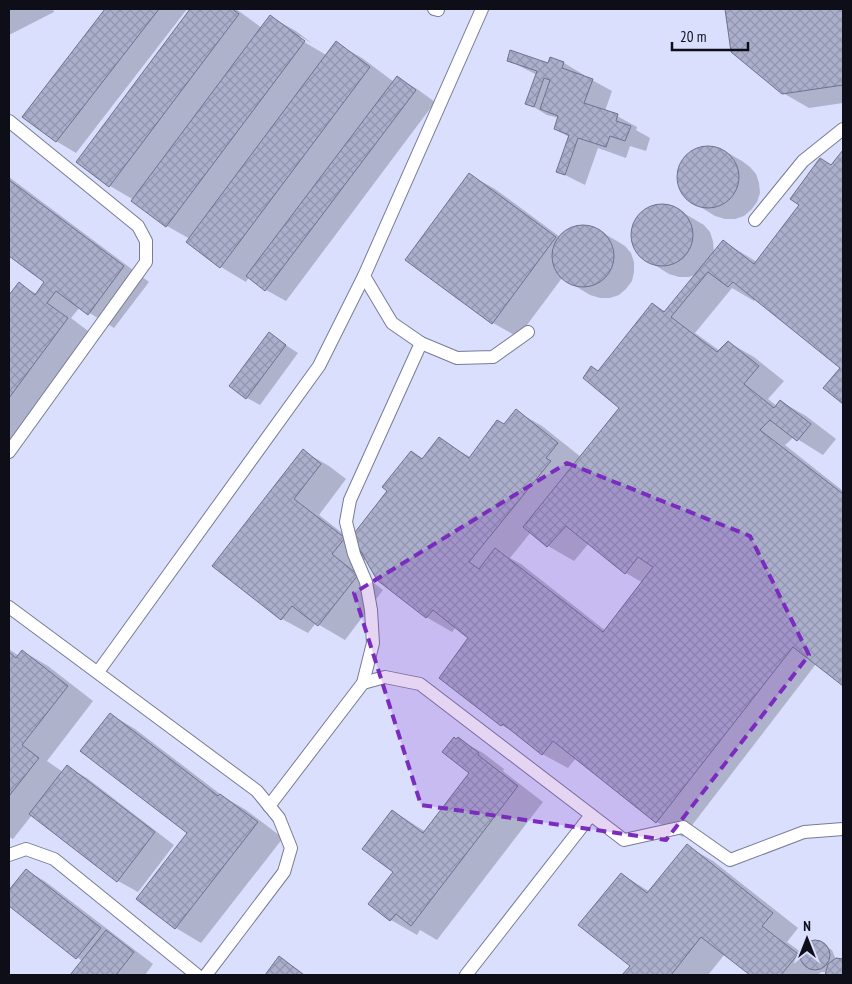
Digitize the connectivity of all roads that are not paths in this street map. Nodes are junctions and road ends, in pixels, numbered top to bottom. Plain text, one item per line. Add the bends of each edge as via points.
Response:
1 (482, 9) edge
2 (9, 121) edge
3 (843, 129) edge
4 (755, 220) dead end
5 (364, 276) junction
6 (528, 332) dead end
7 (421, 343) junction
8 (9, 452) edge
9 (9, 606) edge
10 (98, 672) junction
11 (363, 683) junction
12 (269, 806) junction
13 (592, 816) junction
14 (843, 829) edge
15 (9, 855) edge
16 (197, 975) edge
17 (206, 975) edge
18 (466, 975) edge

1 - 5 lane
2 - 8 lane via 138,226 146,240 146,262
3 - 4 lane via 803,161
5 - 7 lane via 392,323
5 - 10 lane via 319,366
6 - 7 lane via 493,357 457,358
7 - 11 lane via 350,500 346,522 354,554 366,582 371,610 373,642
9 - 10 lane
10 - 12 lane via 257,791
11 - 12 lane
11 - 13 lane via 385,677 420,684
12 - 17 lane via 279,818 291,848 284,872
13 - 14 lane via 624,840 683,827 730,860 804,832
13 - 18 lane
15 - 16 lane via 26,849 54,859

